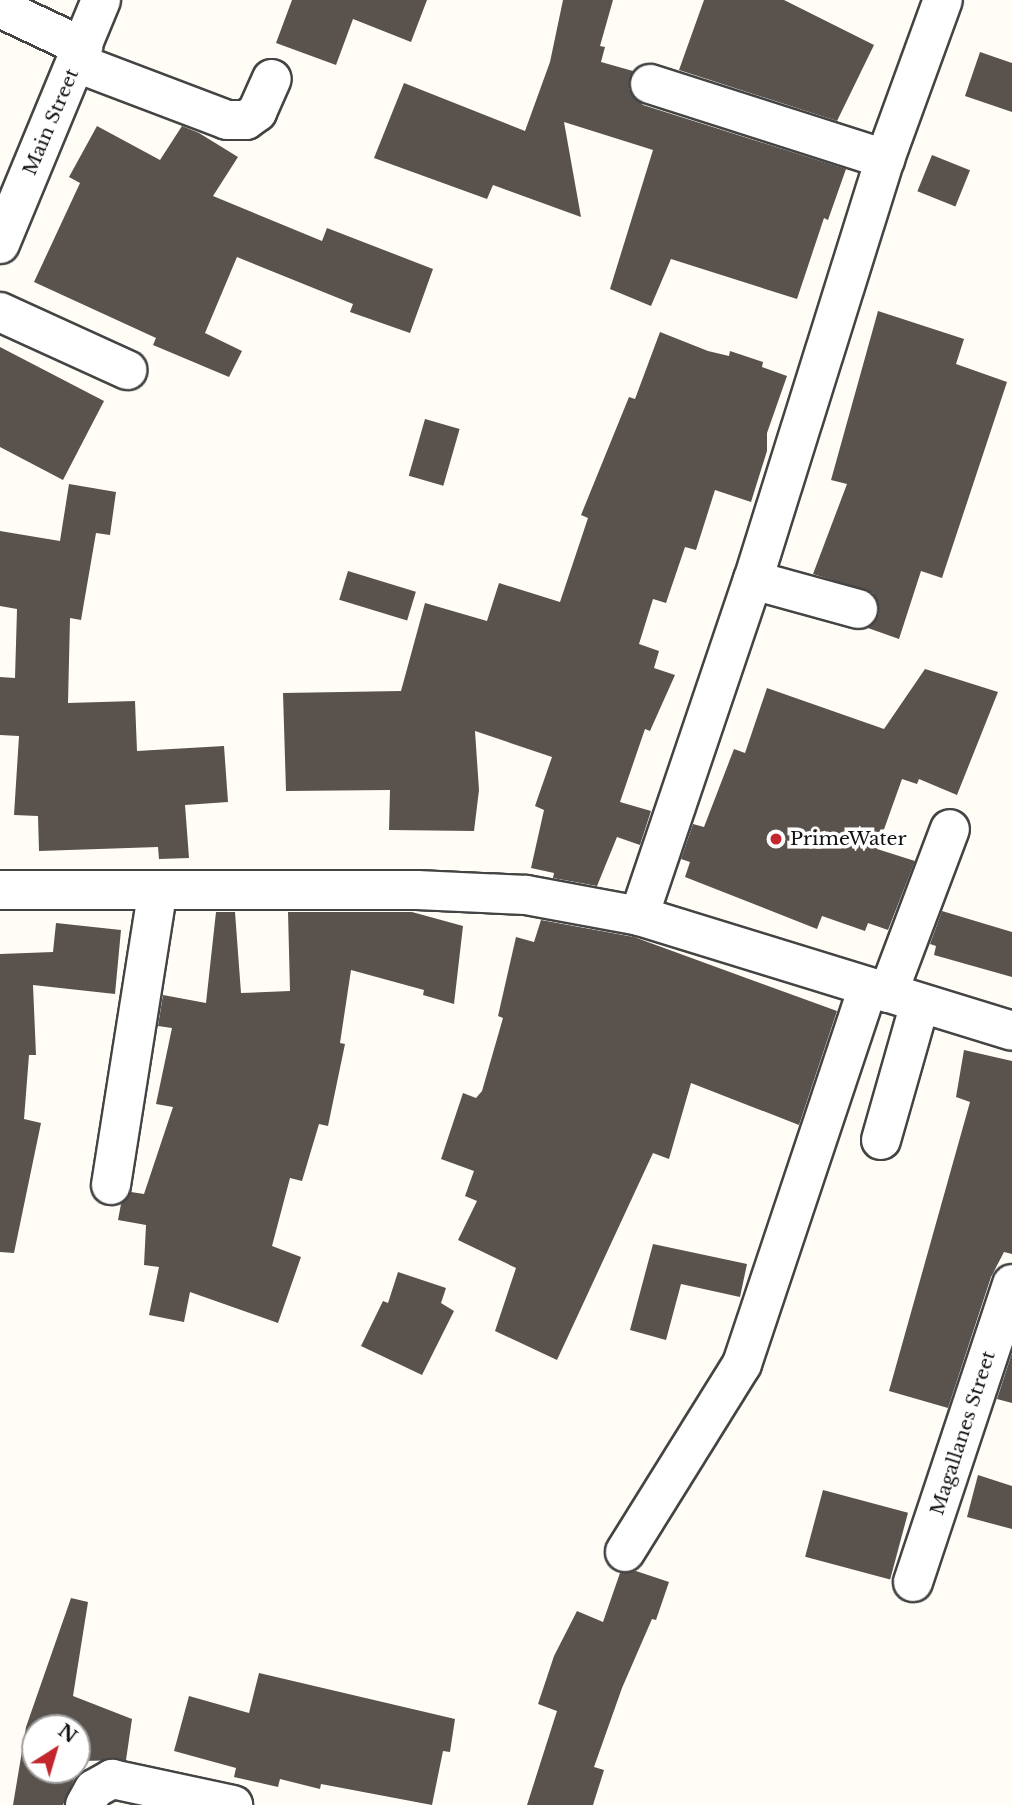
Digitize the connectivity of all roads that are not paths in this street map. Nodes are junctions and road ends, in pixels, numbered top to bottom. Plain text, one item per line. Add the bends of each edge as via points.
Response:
1 (101, 0) edge
2 (943, 0) edge
3 (0, 8) edge
4 (80, 55) junction
5 (272, 79) dead end
6 (650, 84) dead end
7 (885, 159) junction
8 (0, 244) edge
9 (0, 312) edge
10 (127, 370) dead end
11 (753, 580) junction
12 (858, 609) dead end
13 (950, 829) dead end
14 (0, 890) edge
15 (157, 892) junction
16 (639, 916) junction
17 (892, 994) junction
18 (1012, 1031) edge
19 (881, 1140) dead end
20 (111, 1185) dead end
21 (1012, 1284) edge
22 (625, 1552) dead end
23 (914, 1582) dead end
24 (85, 1805) edge
25 (233, 1805) edge

1 - 4 street, Main Street
2 - 7 street
3 - 4 street
4 - 5 street via 228,120 246,120 257,112
4 - 8 street, Main Street
6 - 7 street
7 - 11 street
9 - 10 street
11 - 12 street
11 - 16 street
13 - 17 street
14 - 15 street
15 - 16 street via 477,892 526,895
15 - 20 street
16 - 17 street
17 - 18 street
17 - 19 street
17 - 22 street via 742,1364
21 - 23 street, Magallanes Street
24 - 25 street via 94,1789 112,1779

